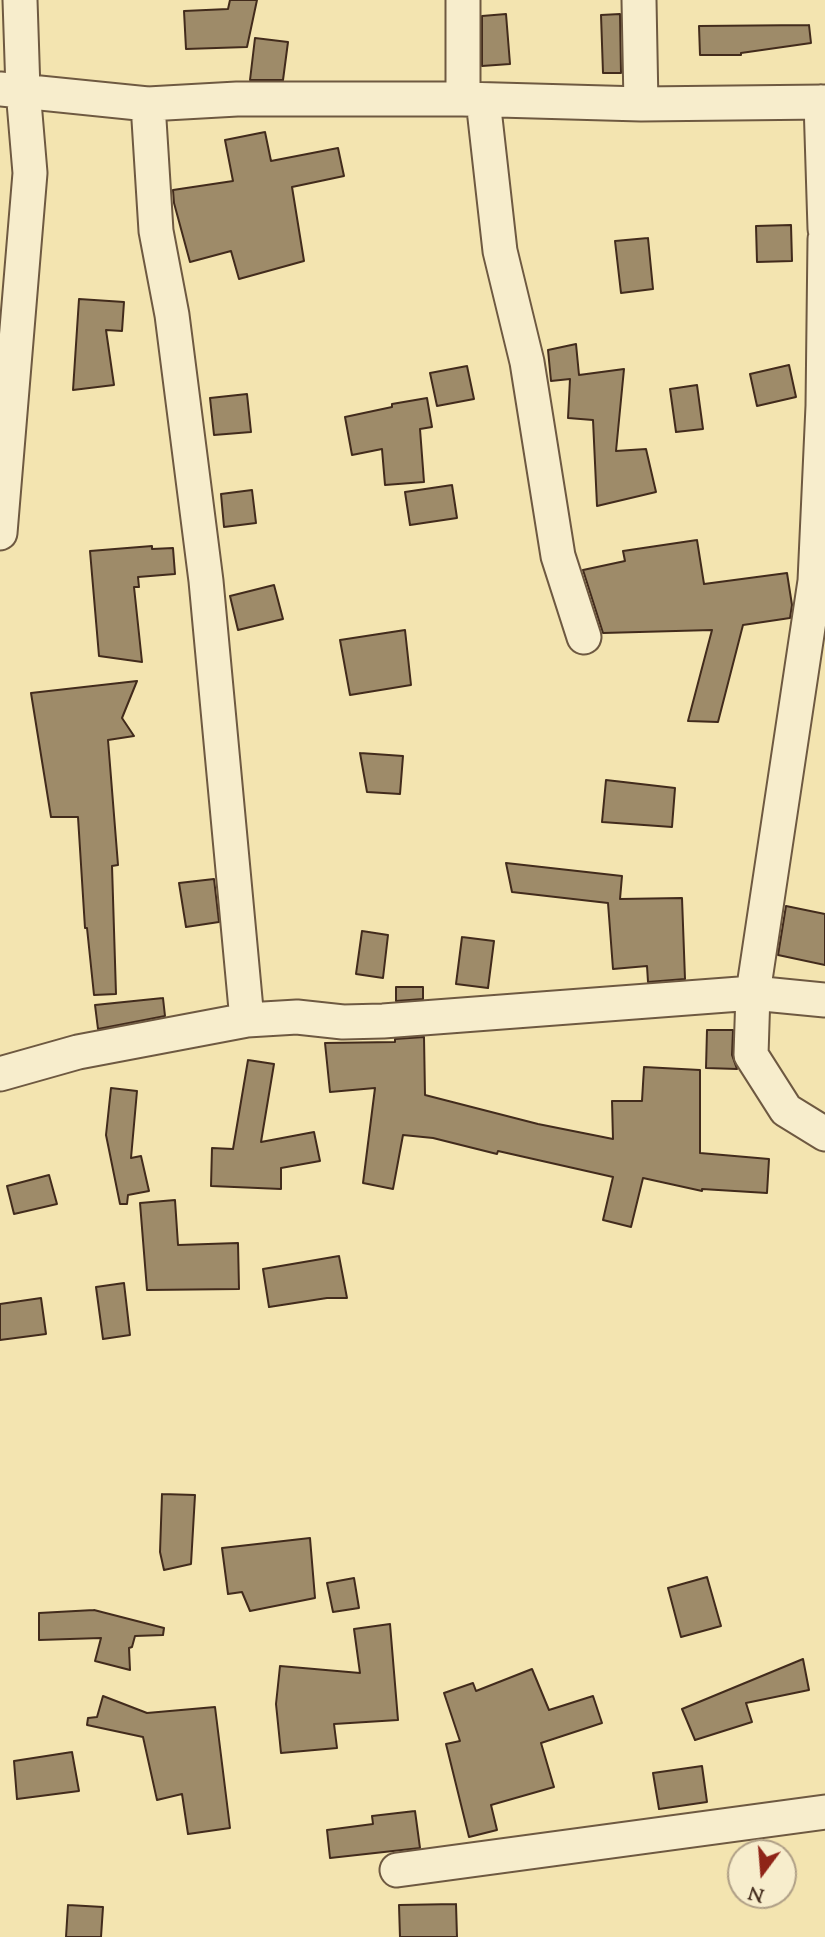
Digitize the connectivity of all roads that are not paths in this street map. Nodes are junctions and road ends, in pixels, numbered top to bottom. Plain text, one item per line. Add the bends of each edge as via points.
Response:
1 (20, 0) edge
2 (463, 0) edge
3 (639, 0) edge
4 (12, 89) edge
5 (473, 100) junction
6 (823, 102) edge
7 (148, 104) junction
8 (641, 104) junction
9 (825, 229) edge
10 (825, 239) edge
11 (0, 533) edge
12 (584, 637) dead end
13 (753, 993) junction
14 (825, 1000) edge
15 (247, 1020) junction
16 (0, 1074) edge
17 (825, 1134) edge
18 (825, 1812) edge
19 (397, 1870) dead end

1 - 4 street
2 - 5 street
3 - 8 street
4 - 7 street
4 - 11 street via 30,173
5 - 7 street via 237,99
5 - 8 street
5 - 12 street via 500,251 527,362 558,556
6 - 8 street
6 - 9 street
7 - 15 street via 156,231 172,315 206,582
10 - 13 street via 815,581
13 - 14 street
13 - 15 street via 383,1021
13 - 17 street via 751,1055 786,1111
15 - 16 street via 78,1052
18 - 19 street

